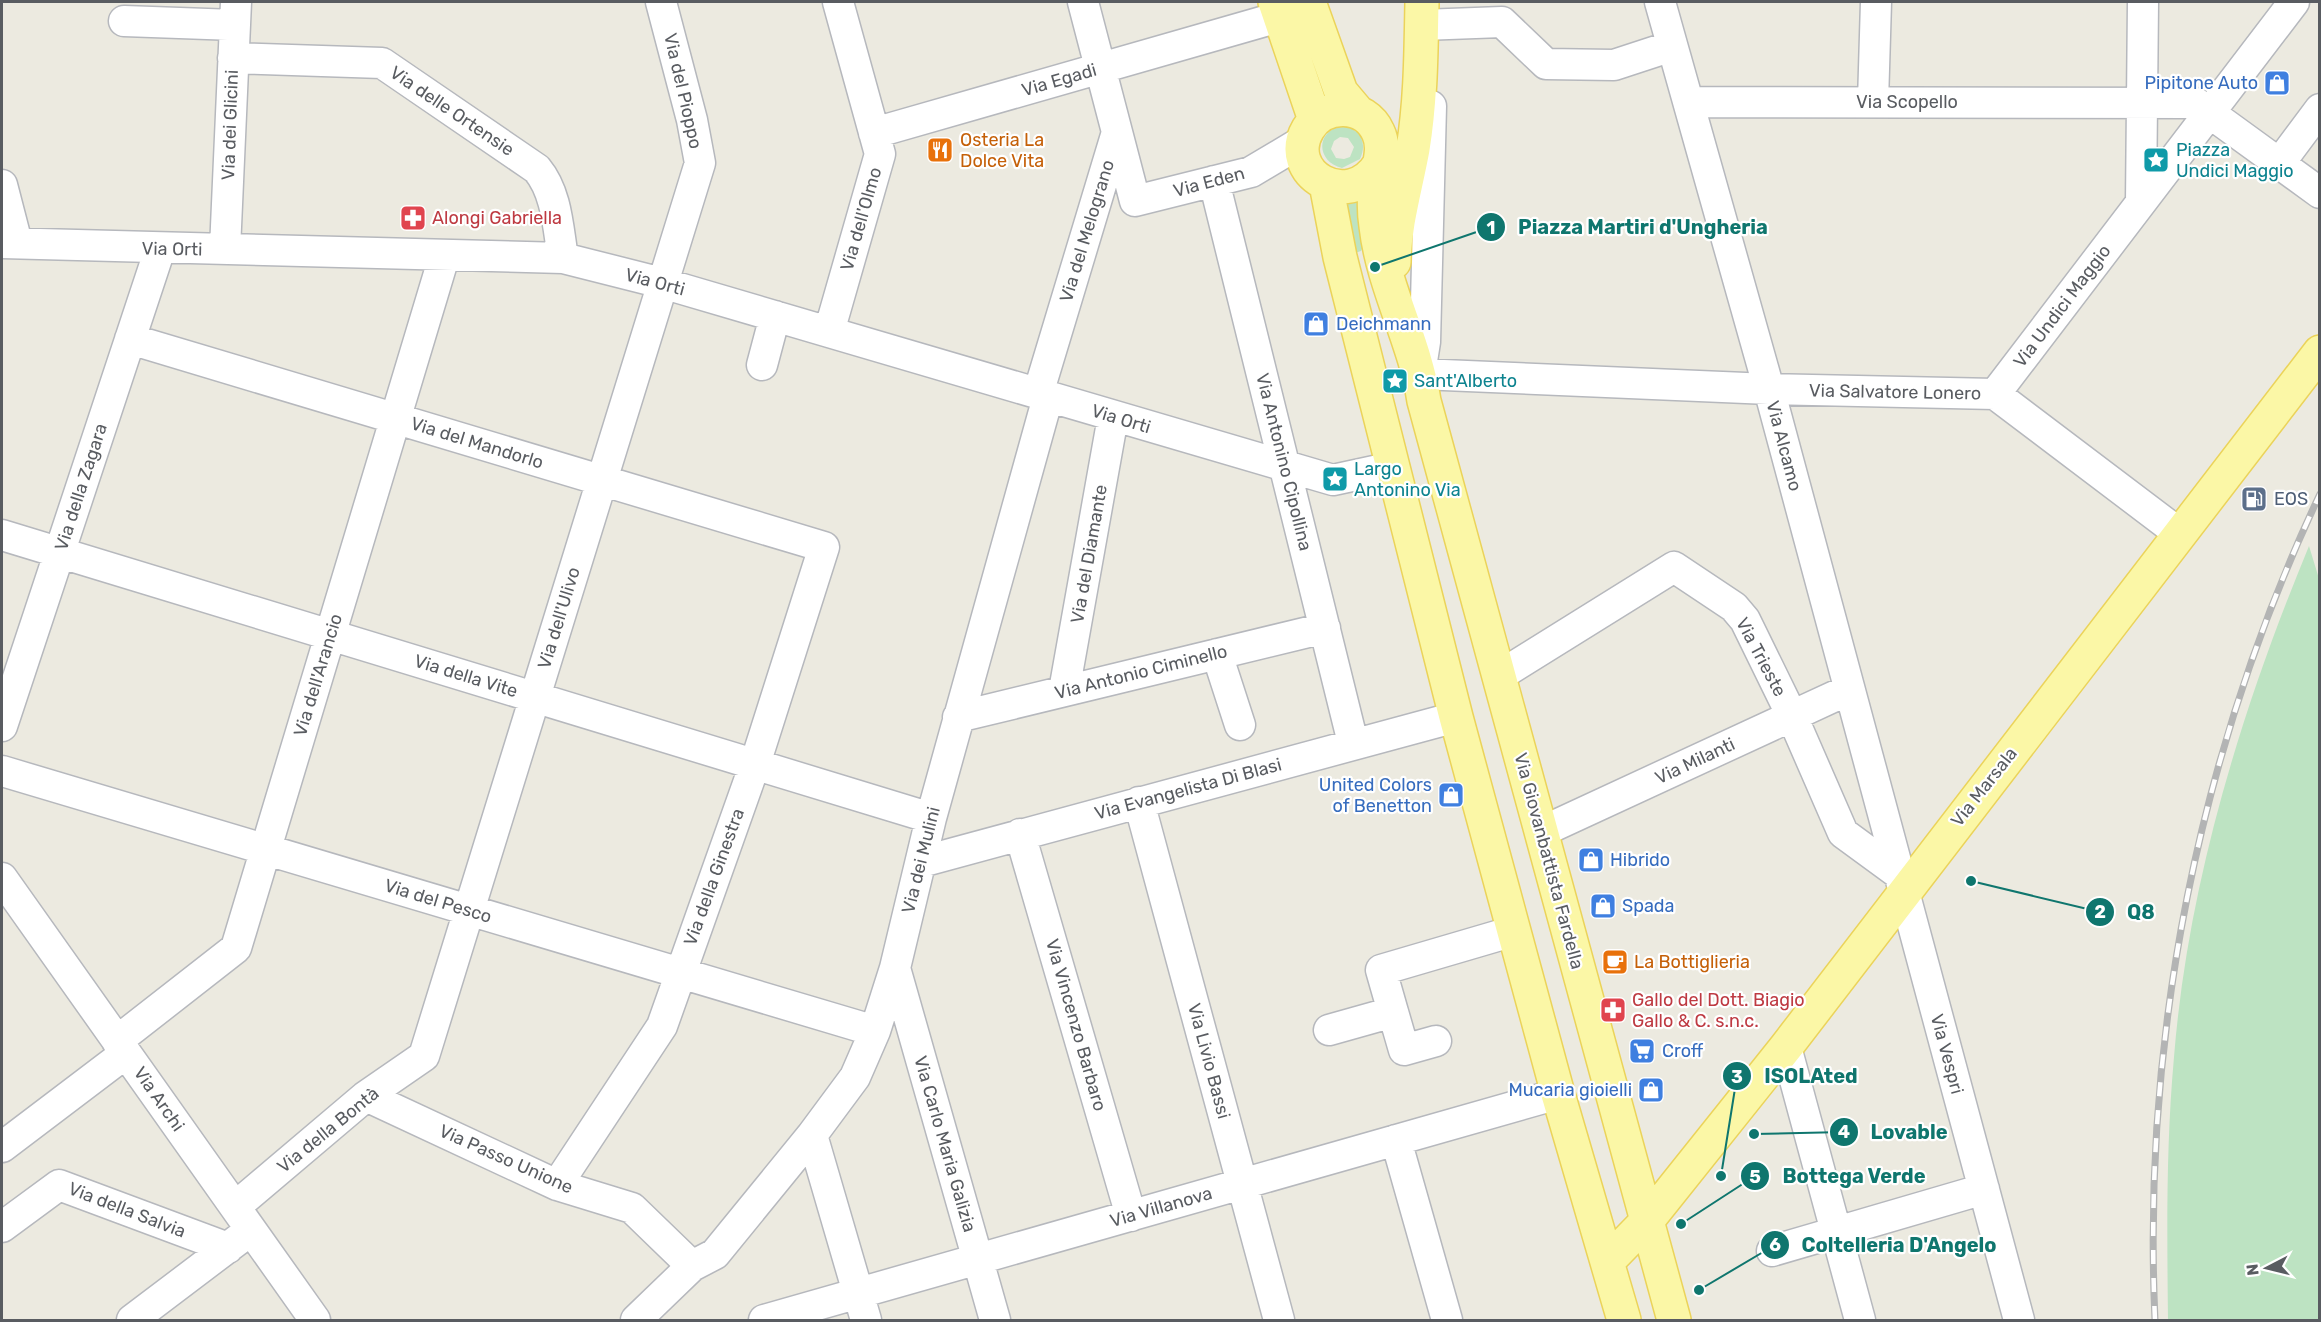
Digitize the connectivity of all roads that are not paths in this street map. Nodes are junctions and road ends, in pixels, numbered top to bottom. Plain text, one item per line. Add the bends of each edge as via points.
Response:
1 (661, 2) edge
2 (838, 2) edge
3 (1083, 2) edge
4 (1309, 2) edge
5 (1660, 2) edge
6 (1876, 2) edge
7 (2143, 2) edge
8 (2294, 2) edge
9 (1277, 9) edge
10 (1422, 13) edge
11 (235, 14) edge
12 (124, 21) dead end
13 (1672, 46) junction
14 (233, 58) junction
15 (1100, 68) junction
16 (1419, 87) junction
17 (2135, 97) junction
18 (1690, 102) junction
19 (1873, 102) junction
20 (2319, 109) edge
21 (2217, 110) junction
22 (1360, 113) junction
23 (1117, 132) junction
24 (874, 133) junction
25 (1299, 139) junction
26 (1380, 159) junction
27 (2279, 164) junction
28 (1214, 181) junction
29 (1326, 184) junction
30 (2, 185) edge
31 (2319, 193) edge
32 (2135, 211) junction
33 (9, 243) edge
34 (159, 249) junction
35 (225, 249) junction
36 (444, 257) junction
37 (564, 258) junction
38 (662, 283) junction
39 (1393, 300) junction
40 (775, 316) junction
41 (829, 332) junction
42 (130, 339) junction
43 (2319, 352) edge
44 (762, 365) dead end
45 (1422, 387) junction
46 (1769, 389) junction
47 (1995, 394) junction
48 (1043, 396) junction
49 (1113, 417) junction
50 (395, 418) junction
51 (1285, 467) junction
52 (1392, 467) junction
53 (601, 480) junction
54 (2180, 534) junction
55 (2, 535) edge
56 (824, 547) joint
57 (59, 552) junction
58 (1324, 628) junction
59 (331, 633) junction
60 (1217, 654) junction
61 (1499, 676) junction
62 (1848, 690) junction
63 (1064, 691) junction
64 (534, 697) junction
65 (1792, 716) junction
66 (958, 717) junction
67 (1456, 717) junction
68 (1240, 725) dead end
69 (2, 726) edge
70 (1353, 743) junction
71 (755, 764) junction
72 (2, 771) edge
73 (1139, 802) junction
74 (931, 818) junction
75 (1541, 832) junction
76 (1020, 834) junction
77 (266, 850) junction
78 (921, 862) junction
79 (2, 878) edge
80 (1901, 883) junction
81 (469, 910) junction
82 (1514, 931) junction
83 (895, 968) junction
84 (679, 973) junction
85 (1393, 1012) junction
86 (877, 1023) junction
87 (911, 1024) junction
88 (1329, 1030) dead end
89 (1436, 1041) dead end
90 (122, 1047) junction
91 (1786, 1047) junction
92 (424, 1056) joint
93 (1558, 1095) junction
94 (366, 1096) junction
95 (812, 1135) junction
96 (1396, 1140) junction
97 (2, 1147) edge
98 (1242, 1184) junction
99 (557, 1185) junction
100 (1984, 1189) junction
101 (1131, 1216) junction
102 (243, 1218) junction
103 (1647, 1221) junction
104 (2, 1227) edge
105 (1836, 1232) junction
106 (228, 1248) junction
107 (1772, 1251) dead end
108 (978, 1260) junction
109 (1608, 1262) junction
110 (692, 1266) junction
111 (862, 1307) edge
112 (132, 1320) edge
113 (315, 1320) edge
114 (636, 1320) edge
115 (764, 1320) edge
116 (995, 1320) edge
117 (1279, 1320) edge
118 (1447, 1320) edge
119 (1624, 1320) edge
120 (1674, 1320) edge
121 (1860, 1320) edge
122 (2019, 1320) edge

1 - 38 street, Via del Pioppo via 700,163
2 - 24 street, Via dell'Olmo
3 - 15 street
4 - 22 main road via 1341,92
5 - 13 street, Via Alcamo
6 - 19 street
7 - 17 street
8 - 21 street
9 - 15 street, Via Egadi via 1245,27
9 - 25 main road
10 - 13 street via 1503,22 1546,64 1614,65
10 - 16 main road
11 - 12 street
11 - 14 street, Via dei Glicini
13 - 18 street, Via Alcamo
14 - 35 street, Via dei Glicini
14 - 37 street, Via delle Ortensie via 382,63 537,169 551,194
15 - 23 street
15 - 24 street, Via Egadi
16 - 22 main road via 1400,112 1389,116
16 - 26 main road
16 - 39 main road via 1413,149 1400,202
16 - 45 street via 1431,103
17 - 19 street, Via Scopello
17 - 21 street, Via Scopello via 2196,103
17 - 32 street
18 - 19 street, Via Scopello
18 - 46 street, Via Alcamo
20 - 27 street
21 - 27 street, Via Scopello
21 - 32 street, Via Undici Maggio
22 - 25 main road via 1334,109
22 - 26 main road via 1378,132
23 - 28 street, Via Eden via 1134,201
23 - 48 street, Via del Melograno
24 - 41 street, Via dell'Olmo via 880,154
25 - 28 street, Via Eden via 1251,171
25 - 29 main road via 1310,171
26 - 29 main road via 1373,173 1356,185 1346,188
26 - 39 main road, Via Giovanbattista Fardella via 1377,238
27 - 31 street, Via Scopello
28 - 51 street, Via Antonino Cipollina
29 - 52 main road
30 - 33 street
32 - 47 street, Via Undici Maggio
33 - 34 street, Via Orti
34 - 35 street, Via Orti
34 - 42 street, Via della Zagara
35 - 36 street, Via Orti
36 - 37 street, Via Orti
36 - 50 street, Via dell'Arancio
37 - 38 street, Via Orti
38 - 40 street, Via Orti
38 - 53 street, Via dell'Ulivo
39 - 45 main road, Via Giovanbattista Fardella
40 - 41 street, Via Orti
40 - 44 street
41 - 48 street, Via Orti
42 - 50 street, Via del Mandorlo
42 - 57 street, Via della Zagara
43 - 54 main road, Via Marsala
45 - 46 street, Via Salvatore Lonero
45 - 61 main road, Via Giovanbattista Fardella
46 - 47 street, Via Salvatore Lonero
46 - 62 street, Via Alcamo
47 - 54 street, Via Salvatore Lonero
48 - 49 street, Via Orti
48 - 66 street, Via dei Mulini
49 - 51 street, Via Orti
49 - 63 street, Via del Diamante
50 - 53 street, Via del Mandorlo
50 - 59 street, Via dell'Arancio
51 - 52 street, Via Orti via 1333,480
51 - 58 street, Via Antonino Cipollina
52 - 67 main road
53 - 56 street, Via del Mandorlo
53 - 64 street, Via dell'Ulivo
54 - 80 main road, Via Marsala
55 - 57 street, Via della Vite
56 - 71 street, Via della Ginestra
57 - 59 street, Via della Vite
57 - 69 street, Via della Zagara
58 - 60 street, Via Antonio Ciminello
58 - 70 street, Via Antonino Cipollina
59 - 64 street, Via della Vite
59 - 77 street, Via dell'Arancio
60 - 63 street, Via Antonio Ciminello
60 - 68 street
61 - 65 street, Via Trieste via 1674,567 1734,607 1745,620
61 - 75 main road, Via Giovanbattista Fardella
62 - 65 street, Via Milanti
62 - 80 street, Via Alcamo
63 - 66 street, Via Antonio Ciminello
64 - 71 street, Via della Vite
64 - 81 street, Via dell'Ulivo
65 - 75 street, Via Milanti
65 - 80 street, Via Trieste via 1843,833
66 - 74 street, Via dei Mulini
67 - 70 street, Via Evangelista Di Blasi
67 - 82 main road
70 - 73 street, Via Evangelista Di Blasi
71 - 74 street, Via della Vite
71 - 84 street, Via della Ginestra
72 - 77 street, Via del Pesco
73 - 76 street, Via Evangelista Di Blasi
73 - 98 street, Via Livio Bassi
74 - 78 street, Via dei Mulini
75 - 103 main road, Via Giovanbattista Fardella
76 - 78 street, Via Evangelista Di Blasi
76 - 101 street, Via Vincenzo Barbaro
77 - 81 street, Via del Pesco
77 - 90 street, Via dell'Arancio via 236,948
78 - 83 street, Via dei Mulini
79 - 90 street, Via Archi
80 - 91 main road, Via Marsala
80 - 100 street, Via Vespri
81 - 84 street, Via del Pesco
81 - 92 street, Via dell'Ulivo
82 - 85 street via 1381,970
82 - 93 main road
83 - 86 street, Via dei Mulini
83 - 87 street, Via Carlo Maria Galizia
84 - 86 street, Via del Pesco
84 - 99 street, Via della Ginestra via 662,1026
85 - 88 street
85 - 89 street via 1404,1050
86 - 87 street, Via del Pesco
86 - 95 street, Via dei Mulini via 855,1077
87 - 108 street, Via Carlo Maria Galizia
90 - 97 street, Via dell'Arancio
90 - 102 street, Via Archi
91 - 103 main road, Via Marsala
91 - 105 street
92 - 94 street, Via della Bontà
93 - 96 street, Via Villanova
93 - 109 main road
94 - 99 street, Via Passo Unione
94 - 102 street, Via della Bontà
95 - 110 street, Via dei Mulini via 715,1254
95 - 111 street
96 - 98 street, Via Villanova
96 - 118 street
98 - 101 street, Via Villanova
98 - 117 street, Via Livio Bassi
99 - 110 street, Via Passo Unione via 632,1208
100 - 105 street
100 - 122 street, Via Vespri
101 - 108 street, Via Villanova
102 - 106 street, Via della Bontà
102 - 113 street, Via Archi
103 - 109 main road, Via Marsala
103 - 120 main road, Via Giovanbattista Fardella
104 - 106 street, Via della Salvia via 59,1185
105 - 107 street
105 - 121 street
106 - 112 street, Via della Bontà
108 - 111 street, Via Villanova
108 - 116 street, Via Carlo Maria Galizia
109 - 119 main road
110 - 114 street
111 - 115 street, Via Villanova

